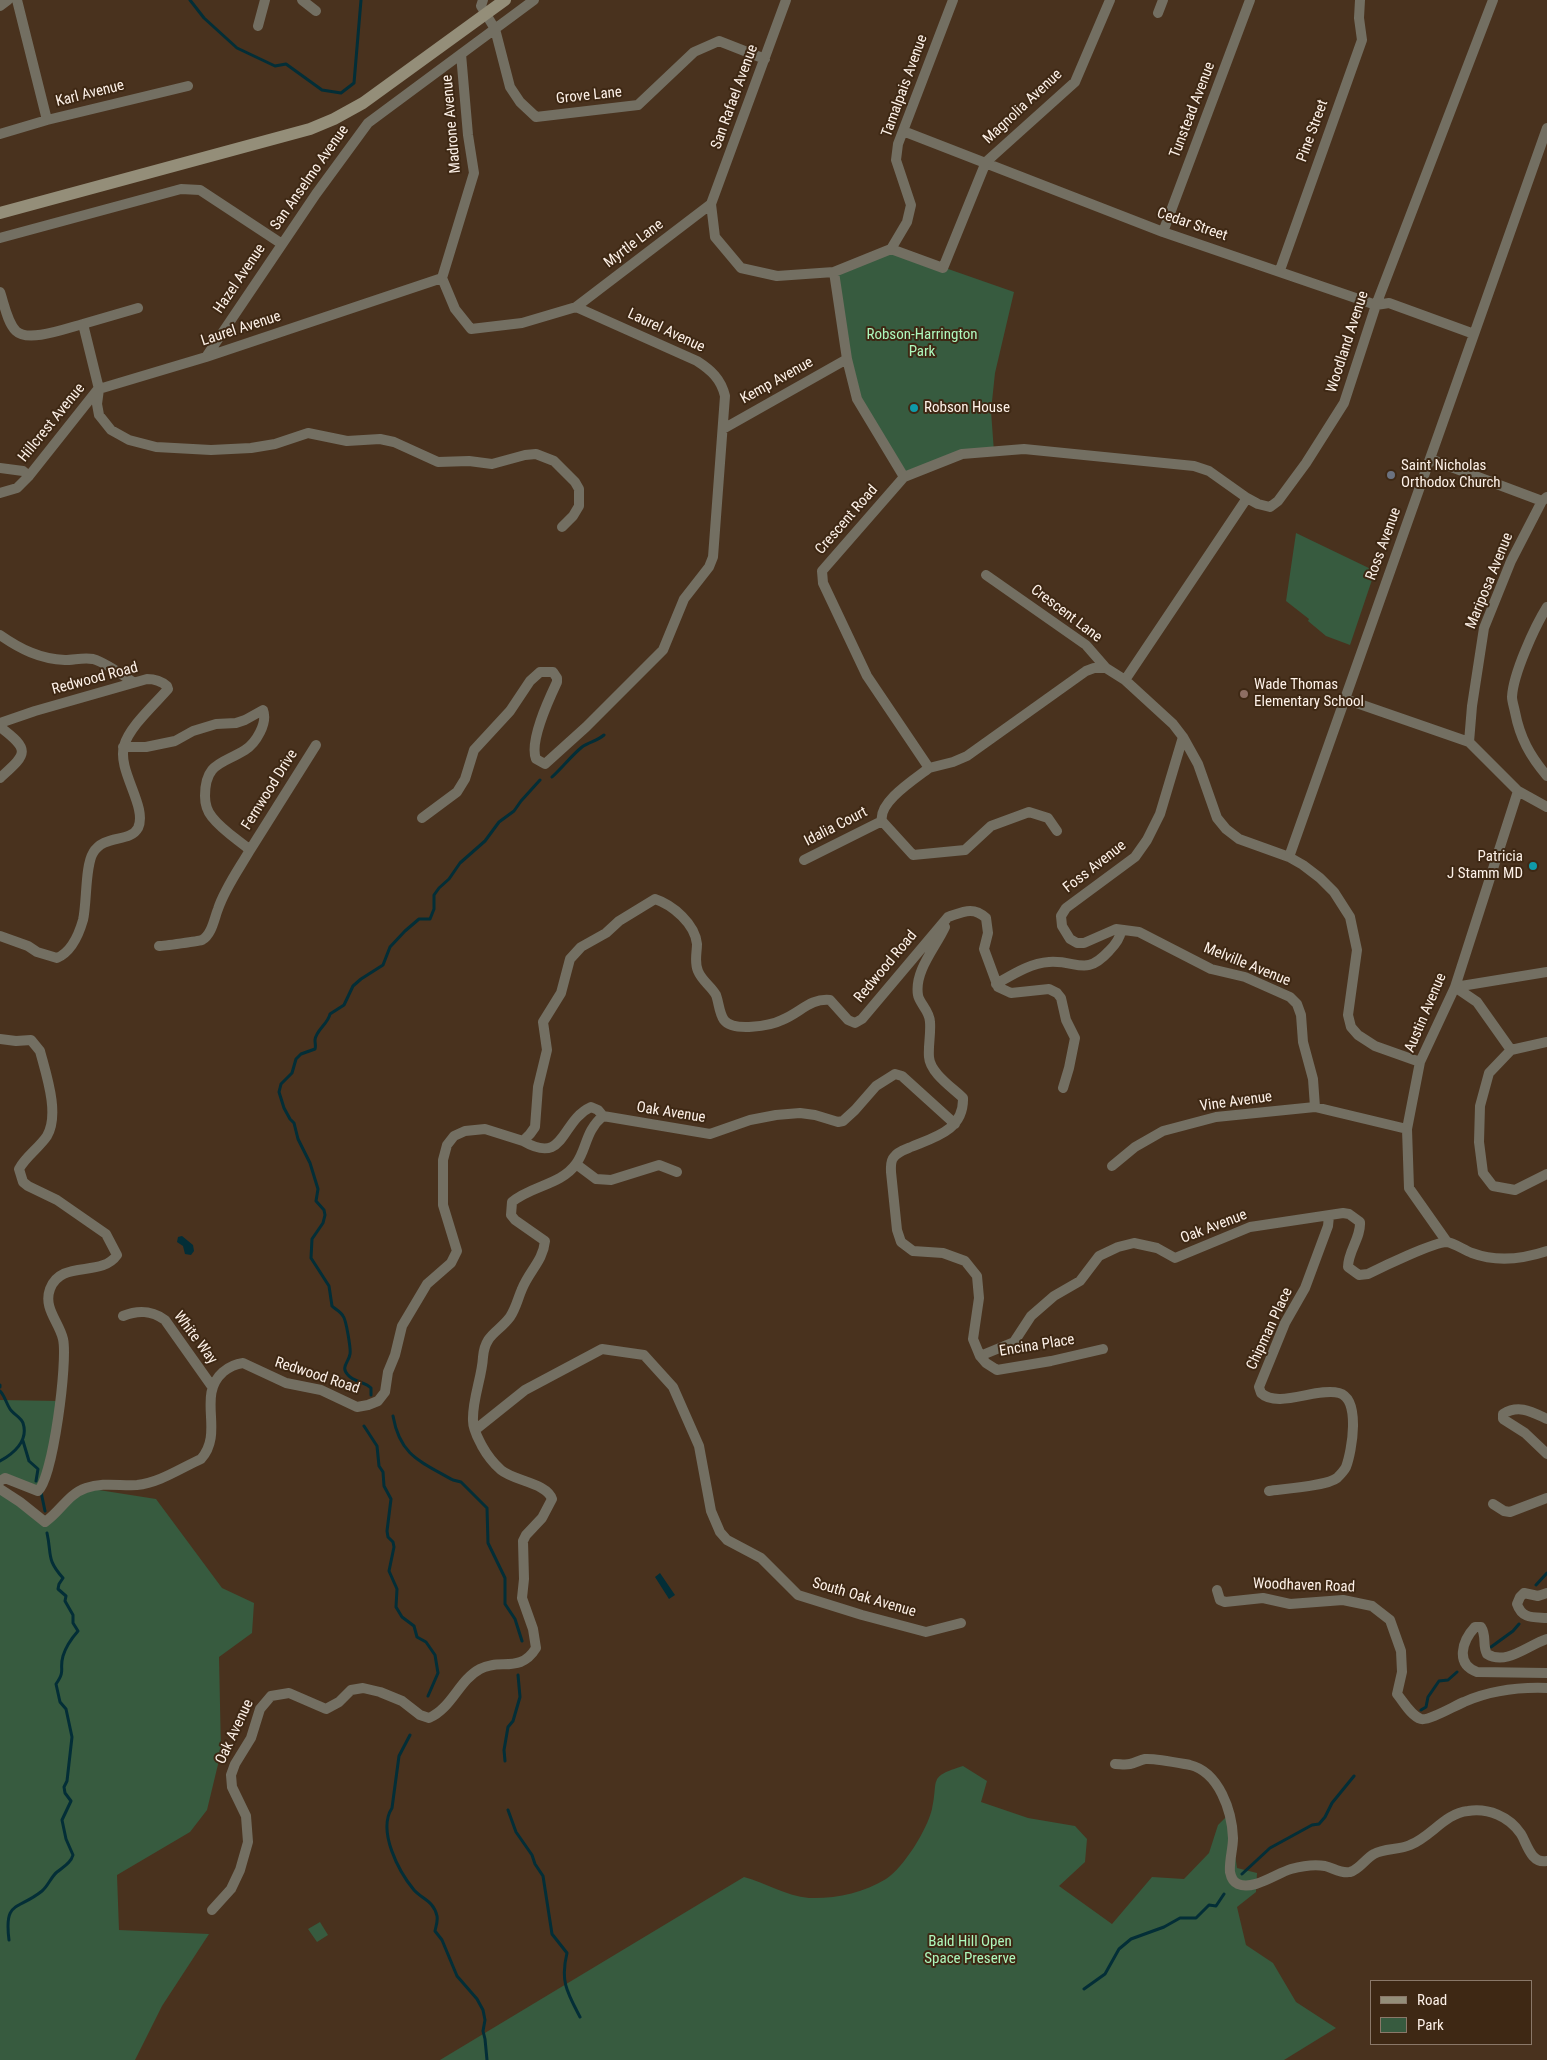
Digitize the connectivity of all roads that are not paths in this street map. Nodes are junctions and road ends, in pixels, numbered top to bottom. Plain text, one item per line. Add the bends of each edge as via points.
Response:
1 (8, 0) edge
2 (17, 0) edge
3 (265, 0) edge
4 (302, 0) edge
5 (483, 0) edge
6 (505, 0) edge
7 (534, 0) edge
8 (786, 0) edge
9 (953, 0) edge
10 (1110, 0) edge
11 (1163, 0) edge
12 (1250, 0) edge
13 (1360, 0) edge
14 (1492, 0) edge
15 (0, 6) edge
16 (316, 11) dead end
17 (1158, 13) dead end
18 (486, 14) junction
19 (258, 26) dead end
20 (495, 29) junction
21 (461, 54) junction
22 (765, 58) junction
23 (188, 86) dead end
24 (47, 120) junction
25 (1547, 128) edge
26 (903, 131) junction
27 (0, 134) edge
28 (986, 162) junction
29 (711, 204) junction
30 (0, 213) edge
31 (1163, 232) junction
32 (0, 238) edge
33 (282, 244) junction
34 (891, 249) junction
35 (1280, 270) junction
36 (834, 272) junction
37 (442, 278) junction
38 (0, 292) edge
39 (1376, 305) junction
40 (576, 307) junction
41 (138, 308) dead end
42 (83, 324) junction
43 (1474, 334) junction
44 (206, 357) junction
45 (847, 359) junction
46 (99, 389) junction
47 (723, 429) junction
48 (1430, 459) junction
49 (0, 468) edge
50 (29, 476) junction
51 (904, 478) junction
52 (0, 493) edge
53 (1247, 498) junction
54 (1545, 499) edge
55 (562, 526) dead end
56 (986, 575) dead end
57 (1547, 607) edge
58 (0, 635) edge
59 (1106, 668) junction
60 (1125, 680) junction
61 (134, 682) junction
62 (1345, 698) junction
63 (0, 723) edge
64 (0, 727) edge
65 (1183, 737) junction
66 (1469, 742) junction
67 (316, 745) dead end
68 (123, 748) junction
69 (929, 768) junction
70 (1547, 776) edge
71 (0, 778) edge
72 (1518, 791) junction
73 (1546, 805) edge
74 (422, 818) dead end
75 (882, 821) junction
76 (1057, 831) dead end
77 (250, 850) junction
78 (1289, 857) junction
79 (804, 860) dead end
80 (948, 917) junction
81 (1121, 931) junction
82 (0, 936) edge
83 (159, 946) dead end
84 (1547, 972) edge
85 (996, 984) junction
86 (1455, 987) junction
87 (0, 1039) edge
88 (1547, 1042) edge
89 (1511, 1050) junction
90 (1420, 1062) junction
91 (1063, 1088) dead end
92 (1315, 1107) junction
93 (602, 1116) junction
94 (955, 1124) junction
95 (1407, 1129) junction
96 (523, 1141) junction
97 (576, 1164) junction
98 (1112, 1166) dead end
99 (677, 1172) dead end
100 (1547, 1174) edge
101 (1329, 1216) junction
102 (1447, 1242) junction
103 (1547, 1250) edge
104 (123, 1316) dead end
105 (1103, 1350) dead end
106 (980, 1356) junction
107 (211, 1385) junction
108 (1547, 1419) edge
109 (475, 1430) junction
110 (1547, 1454) edge
111 (0, 1481) edge
112 (0, 1489) edge
113 (1269, 1491) dead end
114 (1547, 1498) edge
115 (1493, 1504) dead end
116 (1217, 1590) dead end
117 (1547, 1593) edge
118 (1547, 1618) edge
119 (962, 1624) dead end
120 (1547, 1639) edge
121 (1547, 1673) edge
122 (1547, 1688) edge
123 (1115, 1764) dead end
124 (1547, 1861) edge
125 (212, 1910) dead end

1 - 15 street
2 - 24 street
3 - 19 street
4 - 16 street
5 - 18 street via 481,6
6 - 18 main road
7 - 20 street, San Anselmo Avenue
8 - 22 street, San Rafael Avenue
9 - 26 street, Tamalpais Avenue
10 - 28 street, Magnolia Avenue via 1075,82
11 - 17 street
12 - 31 street, Tunstead Avenue
13 - 35 street, Pine Street via 1362,40
14 - 39 street, Woodland Avenue
18 - 20 street, Grove Lane
18 - 30 main road via 363,103 310,129
20 - 21 street, San Anselmo Avenue
20 - 22 street, Grove Lane via 510,87 520,102 536,116 638,105 694,52 719,41
21 - 33 street, San Anselmo Avenue via 368,123
21 - 37 street, Madrone Avenue via 474,173
22 - 29 street, San Rafael Avenue
23 - 24 street, Karl Avenue
24 - 27 street, Karl Avenue
25 - 43 street, Ross Avenue
26 - 28 street, Cedar Street
26 - 34 street, Tamalpais Avenue via 896,160 909,194 910,213
28 - 31 street, Cedar Street
28 - 34 street, Magnolia Avenue via 943,268
29 - 36 street via 715,237 741,268 777,276
29 - 40 street, Myrtle Lane
31 - 35 street, Cedar Street
32 - 33 street, San Anselmo Avenue via 181,189 200,190
33 - 44 street, Hazel Avenue
34 - 36 street
35 - 39 street, Cedar Street
36 - 45 street
37 - 40 street via 455,309 472,329 522,323
37 - 44 street, Laurel Avenue
38 - 42 street via 12,326 21,335 31,337
39 - 43 street, Cedar Street via 1389,303
39 - 53 street, Woodland Avenue via 1344,403 1306,463 1270,507
40 - 47 street, Laurel Avenue via 714,373 725,396
41 - 42 street
42 - 46 street
43 - 48 street, Ross Avenue
44 - 46 street, Laurel Avenue
45 - 47 street, Kemp Avenue
45 - 51 street via 857,399
46 - 50 street, Hillcrest Avenue
46 - 55 street via 97,404 104,423 129,440 156,447 251,448 308,433 347,441 380,438 438,462 492,464 525,455 546,456 567,473 579,489 579,506
47 - 74 street, Laurel Avenue via 713,557 684,599 663,650 545,764 536,758 535,746 544,708 557,678 553,672 540,672 474,750 465,779 457,792
48 - 54 street
48 - 62 street, Ross Avenue
49 - 50 street via 23,471
50 - 52 street, Hillcrest Avenue via 21,486
51 - 53 street, Crescent Road via 962,454 1024,449 1194,466 1209,471
51 - 69 street, Crescent Road via 821,575 861,664
53 - 60 street
54 - 66 street, Mariposa Avenue via 1511,561 1484,628
56 - 59 street, Crescent Lane via 1079,640
57 - 70 street via 1522,660 1512,697 1518,728 1532,758
58 - 61 street via 42,657 93,659
59 - 60 street, Crescent Lane
59 - 69 street via 1086,671 967,756
60 - 65 street, Crescent Lane
61 - 63 street, Redwood Road
61 - 68 street, Redwood Road via 154,679 168,689 128,735
62 - 66 street
62 - 78 street, Ross Avenue
64 - 71 street via 18,742 22,756
65 - 78 street, Crescent Lane via 1198,764 1217,818 1226,829 1239,839
65 - 81 street, Foss Avenue via 1160,814 1148,840 1135,857 1066,908 1061,916 1062,926 1070,939 1077,943 1111,930
66 - 72 street
67 - 77 street, Fernwood Drive
68 - 77 street, Fernwood Drive via 146,748 175,742 193,732 216,724 236,723 263,710 264,722 252,743 219,763 206,781 205,791 213,819
68 - 82 street via 124,765 136,797 138,828 126,837 104,842 92,854 86,906 75,940 57,958
69 - 75 street via 884,806
72 - 73 street
72 - 86 street, Austin Avenue
75 - 76 street via 913,854 965,850 991,826 1029,812 1048,818
75 - 79 street, Idalia Court
77 - 83 street, Fernwood Drive via 224,894 207,934 195,942
78 - 90 street, Crescent Lane via 1320,878 1334,892 1350,917 1357,950 1348,1016 1350,1027 1375,1046
80 - 85 street via 968,910 979,911 986,918 988,933 984,949
80 - 94 street via 922,970 918,996 930,1020 929,1058 932,1067 963,1098 964,1108
80 - 96 street, Redwood Road via 862,1020 855,1023 848,1020 830,1000 820,999 769,1025 739,1027 727,1024 722,1018 717,998 698,970 697,944 690,926 664,902 655,899 581,947 570,959 561,993 543,1022 547,1050 538,1087 535,1127
81 - 85 street via 1111,949 1092,965 1050,962 1034,965
81 - 92 street, Melville Avenue via 1139,932 1211,969 1245,977 1297,1004 1313,1079
84 - 86 street
85 - 91 street via 1011,993 1049,989 1062,998 1074,1038
86 - 89 street via 1477,1002
86 - 90 street, Austin Avenue
87 - 111 street via 31,1040 40,1051 51,1099 51,1125 47,1135 19,1169 23,1182 100,1229 118,1256 103,1266 61,1274 49,1290 48,1300 63,1340 63,1384 50,1457 42,1488 38,1491 5,1478
88 - 89 street
89 - 100 street via 1489,1073 1480,1106 1479,1142 1483,1173 1493,1186 1515,1190
90 - 95 street, Austin Avenue
92 - 95 street
92 - 98 street, Vine Avenue via 1216,1117 1163,1131
93 - 94 street, Oak Avenue via 710,1134 776,1115 800,1113 838,1122 844,1121 876,1086 895,1074 902,1076
93 - 96 street via 591,1107 581,1112 556,1145 546,1150 534,1148
93 - 97 street, Oak Avenue
94 - 106 street via 946,1133 894,1156 891,1172 897,1230 901,1242 913,1251 943,1253 964,1261 977,1276 979,1298 973,1338
95 - 102 street, Austin Avenue via 1409,1188
96 - 107 street, Redwood Road via 485,1129 465,1131 454,1136 447,1145 442,1160 443,1205 457,1251 451,1263 427,1284 402,1326 385,1392 378,1400 357,1407 320,1390 286,1383 243,1363 225,1371
97 - 99 street via 596,1179 610,1180 659,1165
97 - 109 street, Oak Avenue via 560,1178 518,1196 512,1202 511,1214 515,1220 545,1242 543,1254 522,1288 514,1310 493,1331 485,1345 474,1402
101 - 102 street, Oak Avenue via 1349,1214 1360,1222 1361,1228 1348,1259 1348,1267 1359,1276
101 - 106 street, Oak Avenue via 1250,1227 1175,1258 1157,1248 1134,1242 1118,1247 1099,1256 1080,1281 1054,1296 1031,1316 1014,1342
101 - 113 street, Chipman Place via 1305,1288 1285,1323 1259,1388 1269,1398 1328,1393 1346,1397 1354,1412 1346,1467 1335,1480
102 - 103 street via 1474,1254 1499,1259 1518,1258
104 - 107 street, White Way via 146,1311 165,1320
105 - 106 street, Encina Place via 997,1370
107 - 112 street via 211,1437 207,1452 201,1459 151,1482 86,1488 68,1499 45,1522
108 - 110 street via 1518,1408 1503,1414 1503,1419 1525,1433
109 - 119 street, South Oak Avenue via 525,1390 602,1349 644,1355 672,1387 699,1446 711,1511 727,1540 761,1558 798,1594 926,1632
109 - 125 street, Oak Avenue via 490,1459 501,1470 548,1491 552,1499 542,1518 523,1541 522,1598 536,1648 522,1662 481,1668 437,1715 429,1718 402,1700 362,1688 351,1690 339,1702 326,1708 289,1692 271,1696 260,1710 251,1738 231,1775 232,1787 246,1816 248,1842 231,1889
114 - 115 street via 1510,1512
116 - 122 street, Woodhaven Road via 1220,1600 1225,1602 1263,1598 1290,1604 1343,1600 1378,1610 1390,1620 1401,1651 1402,1672 1397,1694 1420,1719 1428,1719 1467,1701 1506,1690
117 - 118 street via 1538,1596 1524,1593 1517,1604 1526,1617
120 - 121 street via 1499,1659 1487,1654 1484,1650 1485,1633 1481,1627 1475,1627 1469,1634 1463,1659 1469,1669 1477,1672
123 - 124 street via 1145,1759 1191,1765 1207,1772 1218,1786 1232,1826 1230,1871 1238,1884 1266,1881 1308,1866 1322,1865 1352,1872 1377,1852 1412,1845 1448,1818 1475,1810 1506,1818 1520,1833 1531,1854

